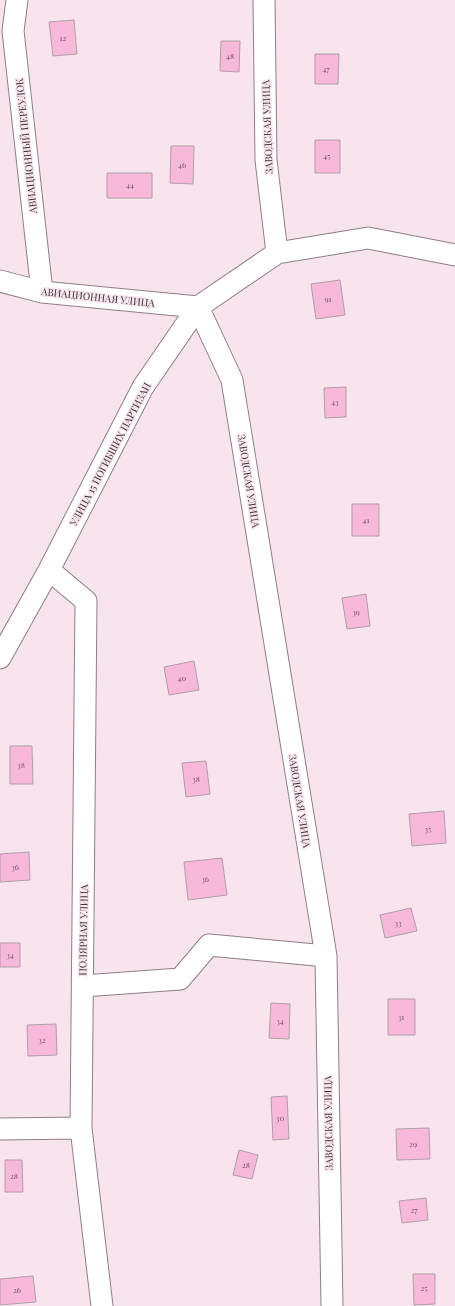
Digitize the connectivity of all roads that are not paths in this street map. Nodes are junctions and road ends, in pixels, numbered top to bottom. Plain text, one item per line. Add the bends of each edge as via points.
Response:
1 (17, 0) edge
2 (264, 0) edge
3 (277, 253) junction
4 (455, 255) edge
5 (0, 281) edge
6 (42, 292) junction
7 (198, 306) junction
8 (49, 570) junction
9 (0, 658) edge
10 (326, 956) junction
11 (82, 986) junction
12 (81, 1128) junction
13 (0, 1129) edge
14 (102, 1306) edge
15 (332, 1306) edge

1 - 6 street, АВИАЦИОННЫЙ ПЕРЕУЛОК via 13,31
2 - 3 street, ЗАВОДСКАЯ УЛИЦА via 266,160
3 - 4 street, УЛИЦА 15 ПОГИБШИХ ПАРТИЗАН via 368,238
3 - 7 street, УЛИЦА 15 ПОГИБШИХ ПАРТИЗАН
5 - 6 street, АВИАЦИОННАЯ УЛИЦА
6 - 7 street, АВИАЦИОННАЯ УЛИЦА
7 - 8 street, УЛИЦА 15 ПОГИБШИХ ПАРТИЗАН via 144,387
7 - 10 street, ЗАВОДСКАЯ УЛИЦА via 232,380
8 - 9 street, УЛИЦА 15 ПОГИБШИХ ПАРТИЗАН
8 - 11 street, ПОЛЯРНАЯ УЛИЦА via 86,601
10 - 11 street via 209,945 180,980
10 - 15 street, ЗАВОДСКАЯ УЛИЦА
11 - 12 street, ПОЛЯРНАЯ УЛИЦА
12 - 13 street
12 - 14 street, ПОЛЯРНАЯ УЛИЦА

